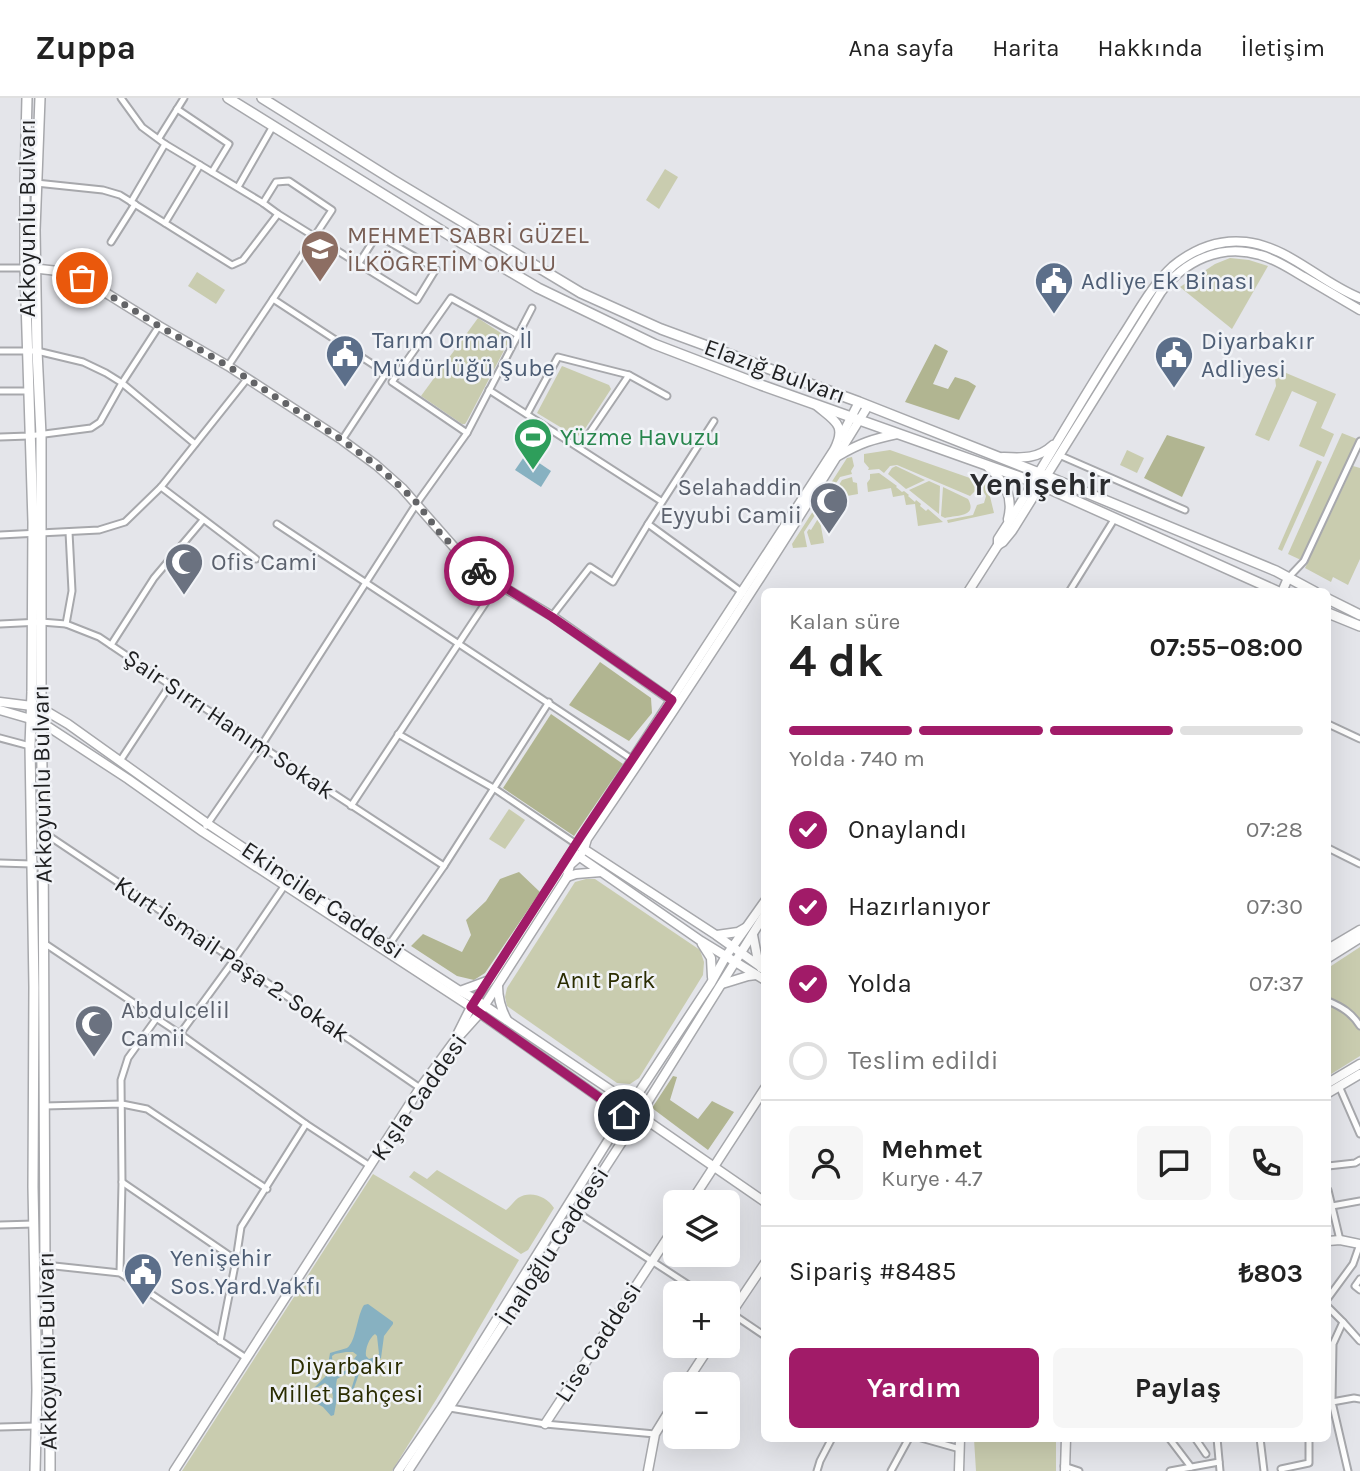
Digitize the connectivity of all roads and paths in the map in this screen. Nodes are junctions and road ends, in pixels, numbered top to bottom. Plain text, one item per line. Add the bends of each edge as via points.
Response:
1 (27, 98) edge
2 (40, 98) edge
3 (121, 98) edge
4 (184, 98) edge
5 (228, 98) edge
6 (262, 98) edge
7 (177, 110) junction
8 (273, 126) junction
9 (159, 138) junction
10 (165, 144) junction
11 (200, 164) junction
12 (212, 172) junction
13 (25, 181) junction
14 (37, 183) junction
15 (238, 187) junction
16 (133, 203) junction
17 (264, 203) junction
18 (278, 214) junction
19 (165, 223) junction
20 (314, 236) junction
21 (111, 242) dead end
22 (359, 263) junction
23 (36, 267) junction
24 (0, 268) edge
25 (25, 268) junction
26 (1360, 298) edge
27 (273, 299) junction
28 (532, 308) dead end
29 (1360, 310) edge
30 (159, 326) junction
31 (518, 335) junction
32 (0, 351) edge
33 (32, 351) junction
34 (228, 366) junction
35 (629, 375) junction
36 (247, 379) junction
37 (122, 383) junction
38 (489, 390) junction
39 (0, 391) edge
40 (28, 391) junction
41 (667, 396) dead end
42 (814, 404) junction
43 (863, 404) junction
44 (527, 414) junction
45 (855, 419) junction
46 (714, 421) dead end
47 (467, 433) junction
48 (898, 434) junction
49 (41, 435) junction
50 (29, 436) junction
51 (0, 437) edge
52 (841, 437) junction
53 (1060, 438) junction
54 (342, 440) junction
55 (1360, 441) edge
56 (195, 444) junction
57 (580, 447) junction
58 (1059, 455) junction
59 (1000, 457) junction
60 (836, 458) junction
61 (985, 465) junction
62 (1043, 474) junction
63 (1037, 484) junction
64 (161, 486) junction
65 (661, 501) junction
66 (417, 503) junction
67 (1185, 510) dead end
68 (1115, 519) junction
69 (203, 520) junction
70 (277, 524) dead end
71 (648, 524) junction
72 (1007, 525) junction
73 (69, 532) junction
74 (37, 534) junction
75 (0, 535) edge
76 (998, 545) junction
77 (256, 559) dead end
78 (1276, 571) junction
79 (1288, 578) junction
80 (366, 583) junction
81 (498, 584) junction
82 (971, 588) edge
83 (1072, 588) edge
84 (1268, 588) edge
85 (1270, 588) edge
86 (1282, 588) edge
87 (1307, 588) edge
88 (745, 595) junction
89 (1331, 600) edge
90 (1331, 614) edge
91 (1360, 615) edge
92 (552, 617) junction
93 (37, 622) junction
94 (0, 624) edge
95 (66, 624) junction
96 (1360, 626) edge
97 (457, 644) junction
98 (111, 645) junction
99 (170, 685) junction
100 (0, 702) edge
101 (550, 702) junction
102 (675, 702) junction
103 (36, 707) junction
104 (0, 710) edge
105 (31, 718) junction
106 (41, 722) junction
107 (1331, 725) edge
108 (398, 734) junction
109 (0, 738) edge
110 (1360, 739) edge
111 (30, 746) junction
112 (261, 746) junction
113 (120, 761) junction
114 (636, 761) junction
115 (495, 789) junction
116 (351, 806) junction
117 (208, 824) junction
118 (43, 832) junction
119 (202, 832) junction
120 (1331, 850) edge
121 (578, 851) junction
122 (0, 863) edge
123 (32, 864) junction
124 (1360, 864) edge
125 (444, 866) junction
126 (601, 872) junction
127 (567, 877) junction
128 (285, 885) junction
129 (761, 907) edge
130 (761, 921) edge
131 (748, 927) junction
132 (1360, 930) edge
133 (716, 935) junction
134 (753, 935) junction
135 (1360, 939) edge
136 (701, 941) junction
137 (44, 943) junction
138 (389, 945) junction
139 (1331, 947) edge
140 (737, 949) junction
141 (726, 956) junction
142 (1331, 956) edge
143 (234, 960) junction
144 (735, 962) junction
145 (761, 970) edge
146 (761, 972) edge
147 (761, 973) edge
148 (761, 973) edge
149 (494, 982) junction
150 (711, 983) junction
151 (722, 984) junction
152 (460, 991) junction
153 (1331, 1002) edge
154 (473, 1003) junction
155 (482, 1010) junction
156 (156, 1019) junction
157 (508, 1023) junction
158 (1360, 1026) edge
159 (180, 1034) junction
160 (453, 1043) junction
161 (1360, 1064) edge
162 (1360, 1074) edge
163 (1331, 1081) edge
164 (643, 1086) junction
165 (1339, 1086) junction
166 (420, 1088) junction
167 (1331, 1091) edge
168 (614, 1092) junction
169 (761, 1094) edge
170 (122, 1104) junction
171 (632, 1104) junction
172 (44, 1106) junction
173 (624, 1115) junction
174 (639, 1116) junction
175 (306, 1124) junction
176 (1360, 1134) edge
177 (1360, 1160) edge
178 (370, 1166) junction
179 (715, 1166) junction
180 (1331, 1166) edge
181 (122, 1182) junction
182 (267, 1189) junction
183 (699, 1190) edge
184 (761, 1199) edge
185 (1360, 1201) edge
186 (1331, 1202) edge
187 (1332, 1206) junction
188 (575, 1212) junction
189 (34, 1224) junction
190 (0, 1225) edge
191 (1340, 1240) junction
192 (1331, 1241) edge
193 (663, 1244) edge
194 (1360, 1244) edge
195 (236, 1259) junction
196 (651, 1261) junction
197 (45, 1265) junction
198 (761, 1269) edge
199 (120, 1273) junction
200 (1360, 1279) edge
201 (682, 1281) edge
202 (1360, 1290) edge
203 (1331, 1294) edge
204 (740, 1298) edge
205 (1331, 1310) edge
206 (740, 1321) edge
207 (1343, 1322) junction
208 (761, 1334) edge
209 (1359, 1336) edge
210 (220, 1340) junction
211 (1331, 1353) edge
212 (246, 1358) junction
213 (1360, 1399) edge
214 (1331, 1402) edge
215 (1331, 1406) edge
216 (450, 1408) junction
217 (663, 1421) edge
218 (545, 1424) junction
219 (36, 1426) junction
220 (0, 1427) edge
221 (655, 1434) junction
222 (830, 1442) edge
223 (907, 1442) edge
224 (935, 1442) edge
225 (960, 1442) edge
226 (1066, 1442) edge
227 (1172, 1442) edge
228 (1198, 1442) edge
229 (1217, 1442) edge
230 (1260, 1442) edge
231 (1309, 1442) edge
232 (960, 1449) junction
233 (1206, 1454) dead end
234 (1219, 1462) junction
235 (1191, 1467) junction
236 (1065, 1468) edge
237 (174, 1470) edge
238 (35, 1471) edge
239 (50, 1471) edge
240 (398, 1471) edge
241 (408, 1471) edge
242 (648, 1471) edge
243 (817, 1471) edge
244 (891, 1471) edge
245 (959, 1471) edge
246 (965, 1471) edge
247 (1079, 1471) edge
248 (1170, 1471) edge
249 (1220, 1471) edge
250 (1264, 1471) edge
251 (1282, 1471) edge
252 (1348, 1471) edge

1 - 13 main road, Akkoyunlu Bulvarı
2 - 14 main road, Akkoyunlu Bulvarı
3 - 9 street via 142,127
4 - 7 street
5 - 8 main road, Elazığ Bulvarı
6 - 43 main road, Elazığ Bulvarı via 581,293 661,329
7 - 9 street
7 - 12 street via 229,144
8 - 15 street
8 - 42 main road, Elazığ Bulvarı via 538,288 654,344
9 - 10 street
10 - 11 street
10 - 16 street
11 - 12 street
11 - 19 street
12 - 15 street
13 - 14 street
13 - 25 main road, Akkoyunlu Bulvarı
14 - 16 street via 103,190
14 - 23 main road, Akkoyunlu Bulvarı
15 - 17 street
16 - 19 street
16 - 21 street
17 - 18 street
17 - 20 street via 276,182 289,181 332,210
18 - 19 street via 243,260 232,265
18 - 20 street
20 - 22 street
20 - 27 street
22 - 22 street via 377,235 436,269 417,300
23 - 25 street
23 - 30 street via 82,278
23 - 33 main road, Akkoyunlu Bulvarı
24 - 25 street
25 - 33 main road, Akkoyunlu Bulvarı
26 - 53 street via 1260,244 1230,242 1200,249 1175,265 1155,287
27 - 34 street
27 - 54 street via 386,373
28 - 31 street
29 - 58 street via 1259,254 1221,252 1195,261 1161,292
30 - 34 street
30 - 37 street
31 - 38 street
31 - 47 street via 451,298 393,382
32 - 33 street
33 - 37 street via 83,362
33 - 40 main road, Akkoyunlu Bulvarı
33 - 49 main road, Akkoyunlu Bulvarı
34 - 36 street
35 - 41 street
35 - 44 street via 558,357
35 - 57 street
36 - 54 street
36 - 56 street
37 - 49 street via 92,428
37 - 56 street
38 - 44 street
38 - 47 street
39 - 40 street
40 - 50 main road, Akkoyunlu Bulvarı
42 - 45 main road, Elazığ Bulvarı
42 - 52 street via 836,422
43 - 45 street
43 - 59 main road, Elazığ Bulvarı
44 - 57 street
45 - 48 main road, Elazığ Bulvarı
45 - 52 street
45 - 60 street
46 - 65 street
47 - 66 street
48 - 60 street via 857,444
48 - 61 main road, Elazığ Bulvarı
49 - 50 street
49 - 74 main road, Akkoyunlu Bulvarı
50 - 51 street
50 - 74 main road, Akkoyunlu Bulvarı
52 - 88 street
53 - 59 street via 1036,456
53 - 62 street
54 - 66 street
55 - 79 street via 1304,561
56 - 64 street
57 - 65 street
58 - 62 street
58 - 67 street
59 - 62 main road, Elazığ Bulvarı
60 - 88 street
61 - 63 main road, Elazığ Bulvarı
61 - 72 street via 1008,492
62 - 63 street
62 - 78 main road, Elazığ Bulvarı
63 - 68 main road, Elazığ Bulvarı
63 - 72 street
63 - 76 street via 1012,531
64 - 69 street
64 - 73 street via 125,522
65 - 71 street
66 - 80 street
66 - 81 street via 470,564
68 - 83 street
68 - 84 main road, Elazığ Bulvarı
69 - 77 street
69 - 98 street via 154,578
70 - 80 street
71 - 88 street
71 - 92 street via 613,582 590,567
72 - 76 street
73 - 74 street
73 - 95 street via 72,591
74 - 75 street
74 - 93 main road, Akkoyunlu Bulvarı
76 - 82 street
78 - 79 main road, Elazığ Bulvarı
78 - 85 street
79 - 86 street
79 - 87 main road, Elazığ Bulvarı
80 - 97 street
80 - 112 street
81 - 92 street
81 - 97 street
88 - 102 street
89 - 91 main road
90 - 96 main road
92 - 102 street
93 - 94 street, Şair Sırrı Hanım Sokak
93 - 95 street, Şair Sırrı Hanım Sokak
93 - 103 main road, Akkoyunlu Bulvarı
95 - 98 street, Şair Sırrı Hanım Sokak
97 - 101 street
97 - 108 street
98 - 99 street, Şair Sırrı Hanım Sokak
99 - 112 street, Şair Sırrı Hanım Sokak
99 - 113 street
100 - 103 street, Ekinciler Caddesi
101 - 114 street
101 - 115 street
102 - 114 street
103 - 105 main road, Akkoyunlu Bulvarı
103 - 106 main road, Akkoyunlu Bulvarı
103 - 113 street, Ekinciler Caddesi
104 - 105 street, Ekinciler Caddesi
105 - 106 street, Ekinciler Caddesi
105 - 111 main road, Akkoyunlu Bulvarı
106 - 118 main road, Akkoyunlu Bulvarı
106 - 119 street, Ekinciler Caddesi
107 - 110 street
108 - 115 street
108 - 116 street
109 - 111 street
111 - 123 main road, Akkoyunlu Bulvarı
112 - 116 street, Şair Sırrı Hanım Sokak
112 - 117 street
113 - 117 street, Ekinciler Caddesi
114 - 121 street
115 - 121 street
115 - 125 street
116 - 125 street, Şair Sırrı Hanım Sokak
117 - 119 street
117 - 138 street, Ekinciler Caddesi
118 - 137 main road, Akkoyunlu Bulvarı
118 - 143 street, Kurt İsmail Paşa 2. Sokak
119 - 128 street, Ekinciler Caddesi
120 - 124 street
121 - 126 street
121 - 127 street, Kışla Caddesi
121 - 133 street
121 - 149 street
122 - 123 street
123 - 189 main road, Akkoyunlu Bulvarı
125 - 138 street
126 - 127 street
126 - 136 street
127 - 149 street, Kışla Caddesi
128 - 143 street
128 - 154 street, Ekinciler Caddesi
129 - 131 street
130 - 134 street, İnaloğlu Caddesi
131 - 133 street
131 - 140 street
132 - 139 street
133 - 140 street
134 - 140 street, İnaloğlu Caddesi
134 - 145 street
135 - 142 street
136 - 141 street
136 - 150 street via 711,958
137 - 156 street
137 - 172 main road, Akkoyunlu Bulvarı
138 - 152 street, Ekinciler Caddesi
140 - 141 street
140 - 144 street, İnaloğlu Caddesi
140 - 146 street
141 - 144 street
141 - 150 street
143 - 159 street
143 - 166 street, Kurt İsmail Paşa 2. Sokak
144 - 147 street
144 - 151 street, İnaloğlu Caddesi
148 - 151 street
149 - 152 street
149 - 154 street
149 - 155 street, Kışla Caddesi
149 - 157 street
150 - 164 street
151 - 174 street, İnaloğlu Caddesi
152 - 154 street, Ekinciler Caddesi
153 - 158 street via 1353,1014
154 - 155 street, Ekinciler Caddesi
154 - 160 street
155 - 157 street, Ekinciler Caddesi
155 - 160 street, Kışla Caddesi
155 - 173 street, Ekinciler Caddesi
156 - 159 street
156 - 170 street via 128,1058 121,1080
157 - 168 street, Ekinciler Caddesi
159 - 175 street
160 - 166 street, Kışla Caddesi
161 - 163 street
162 - 165 street
164 - 168 street
164 - 171 street, İnaloğlu Caddesi
165 - 167 street
165 - 176 street
166 - 178 street, Kışla Caddesi
168 - 171 street, Ekinciler Caddesi
169 - 179 street
170 - 172 street
170 - 181 street
170 - 182 street via 147,1109
171 - 173 street, İnaloğlu Caddesi
171 - 174 street, Ekinciler Caddesi
172 - 197 main road, Akkoyunlu Bulvarı
173 - 174 street, Ekinciler Caddesi
173 - 240 street, İnaloğlu Caddesi
174 - 179 street, Ekinciler Caddesi
174 - 188 street, İnaloğlu Caddesi
175 - 178 street
175 - 182 street
177 - 180 street
178 - 212 street, Kışla Caddesi
179 - 183 street
179 - 184 street, Ekinciler Caddesi
181 - 195 street
181 - 199 street
182 - 195 street via 241,1227
185 - 187 street
186 - 187 street
187 - 191 street
188 - 196 street
188 - 216 street, İnaloğlu Caddesi
189 - 190 street
189 - 219 main road, Akkoyunlu Bulvarı
191 - 192 street
191 - 194 street
193 - 196 street, Lise Caddesi
194 - 203 street via 1353,1264
195 - 210 street
196 - 201 street
196 - 218 street, Lise Caddesi
197 - 199 street
197 - 239 main road, Akkoyunlu Bulvarı
198 - 204 street
199 - 210 street
200 - 202 street via 1355,1286
205 - 207 street
206 - 208 street
207 - 209 street
207 - 211 street
210 - 212 street
212 - 237 street, Kışla Caddesi
213 - 214 street
215 - 252 street
216 - 218 street
216 - 241 street, İnaloğlu Caddesi
217 - 221 street
218 - 221 street
219 - 220 street
219 - 238 main road, Akkoyunlu Bulvarı
221 - 242 street
222 - 243 street
223 - 244 street
224 - 232 street
225 - 232 street
226 - 236 street
227 - 235 street
228 - 233 street
229 - 234 street
230 - 250 street
231 - 251 street via 1309,1463
232 - 245 street
232 - 246 street
234 - 235 street
234 - 249 street
235 - 248 street
236 - 247 street

